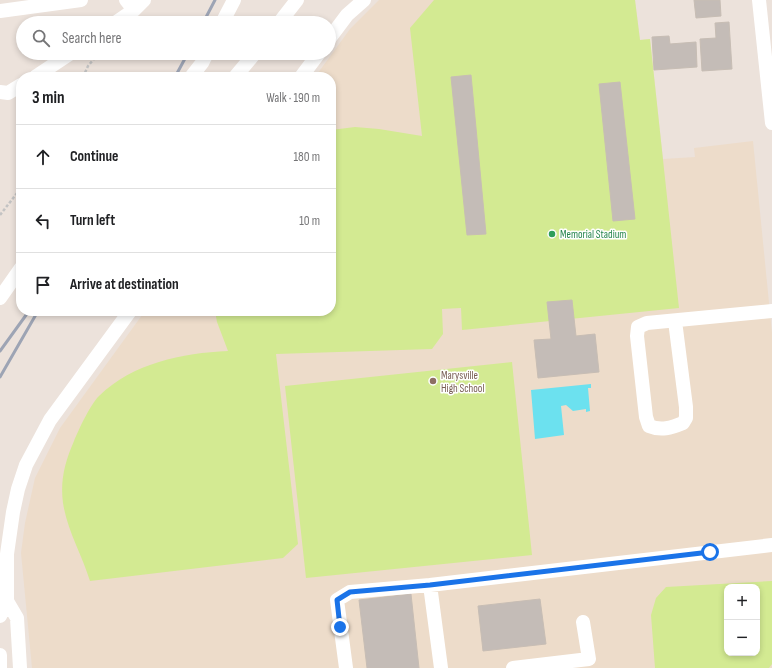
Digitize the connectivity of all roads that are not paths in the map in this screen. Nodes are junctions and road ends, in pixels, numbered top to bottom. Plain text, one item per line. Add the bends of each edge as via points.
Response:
1 (81, 0) edge
2 (144, 0) edge
3 (234, 0) edge
4 (297, 0) edge
5 (364, 0) edge
6 (759, 0) edge
7 (130, 5) edge
8 (0, 12) edge
9 (121, 16) edge
10 (226, 16) edge
11 (284, 16) edge
12 (336, 29) edge
13 (60, 60) edge
14 (204, 60) edge
15 (249, 60) edge
16 (314, 60) edge
17 (42, 72) edge
18 (195, 72) edge
19 (239, 72) edge
20 (305, 72) edge
21 (16, 88) edge
22 (0, 92) edge
23 (772, 123) edge
24 (16, 275) edge
25 (0, 298) edge
26 (772, 311) edge
27 (126, 316) edge
28 (675, 321) junction
29 (772, 545) edge
30 (430, 585) junction
31 (7, 601) junction
32 (0, 616) edge
33 (584, 622) dead end
34 (0, 654) edge
35 (0, 668) edge
36 (20, 668) edge
37 (346, 668) edge
38 (440, 668) edge
39 (513, 668) edge

1 - 8 street
2 - 7 street
3 - 10 street
4 - 11 street
5 - 12 street via 347,14
6 - 23 street
7 - 9 street
13 - 17 street
14 - 18 street
15 - 19 street
16 - 20 street
21 - 22 street via 8,93
24 - 25 street
26 - 28 street
27 - 31 street via 50,420 26,465 18,489 10,532 7,554
28 - 28 street via 646,323 638,327 646,417 649,426 656,429 669,429 683,424 686,418
29 - 30 street
30 - 37 street via 350,592 337,600
30 - 38 street
31 - 32 street
31 - 36 street via 17,618
33 - 39 street via 589,659
34 - 35 street

